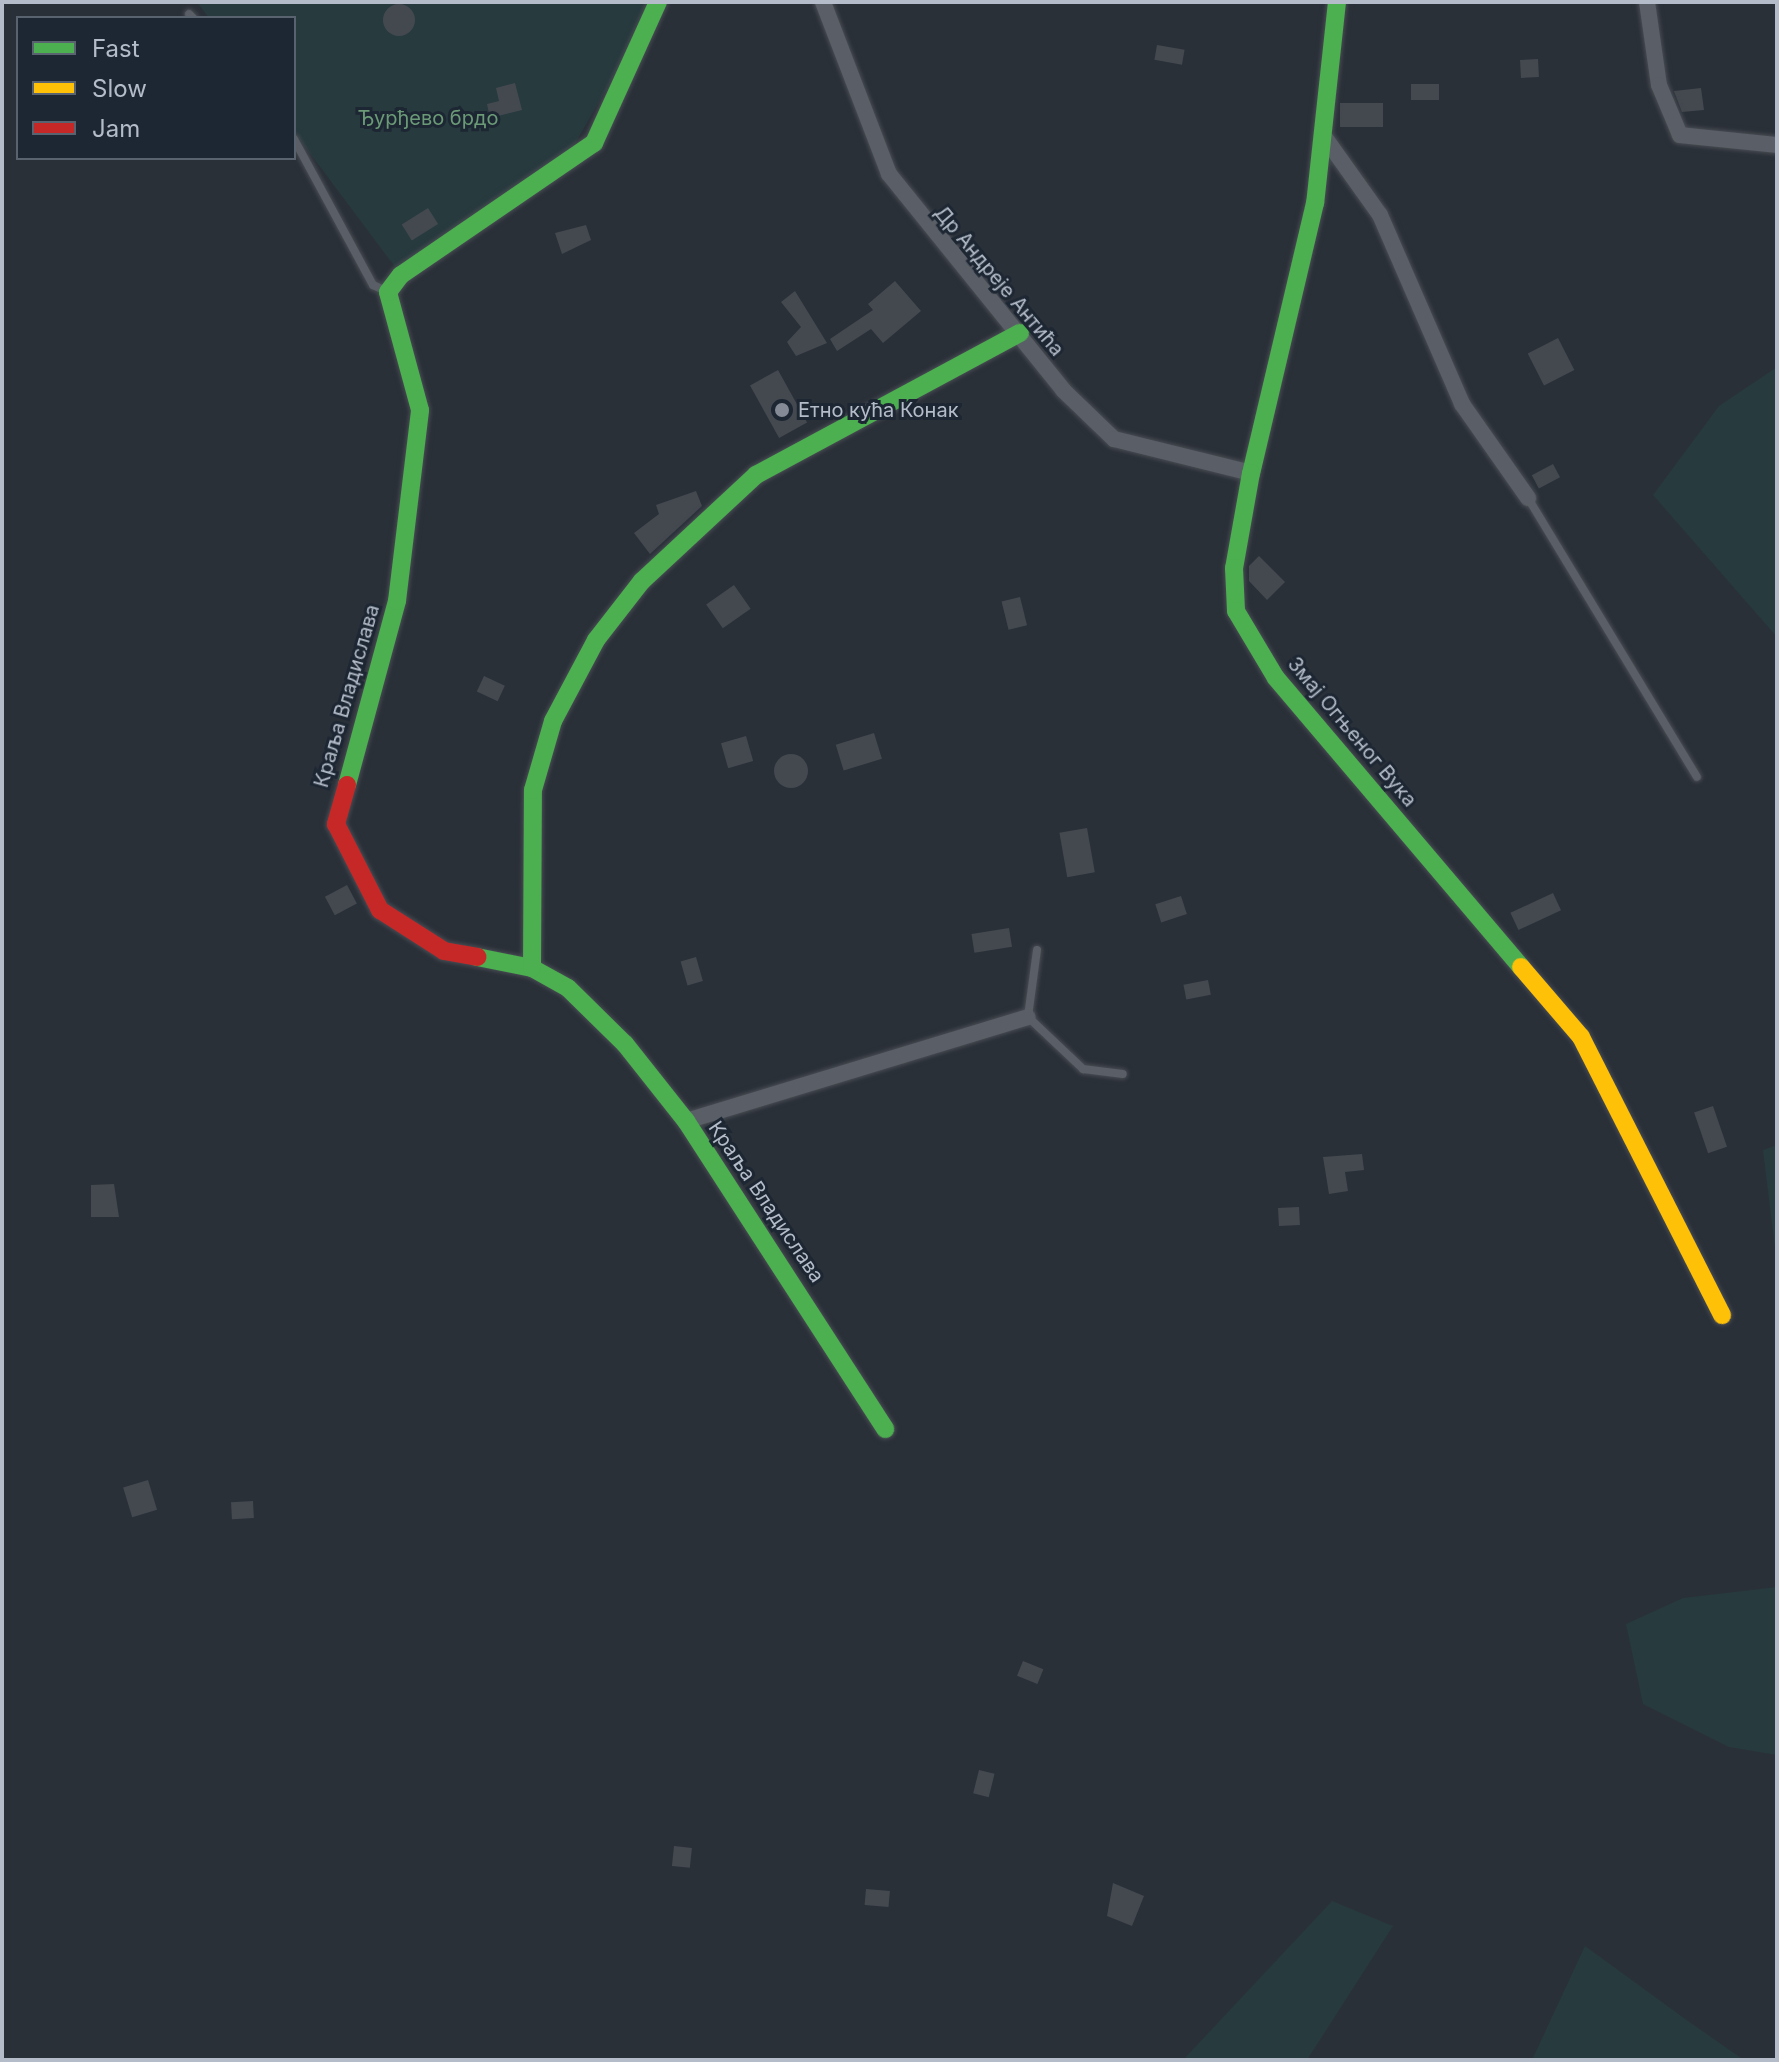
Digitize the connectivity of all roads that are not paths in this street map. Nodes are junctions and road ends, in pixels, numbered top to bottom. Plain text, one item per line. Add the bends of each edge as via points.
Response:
1 (658, 2) edge
2 (823, 2) edge
3 (1337, 2) edge
4 (1647, 2) edge
5 (1323, 135) junction
6 (296, 143) edge
7 (1777, 145) edge
8 (388, 292) junction
9 (1020, 333) junction
10 (1251, 473) junction
11 (1528, 498) joint
12 (1697, 777) dead end
13 (1037, 950) dead end
14 (532, 968) junction
15 (1028, 1017) junction
16 (1123, 1074) dead end
17 (686, 1121) junction
18 (1722, 1315) dead end
19 (885, 1429) dead end

1 - 8 street via 594,143 401,275
2 - 9 street, Др Андреје Антића via 889,174
3 - 5 street, Змај Огњеног Вука
4 - 7 street via 1659,85 1680,135
5 - 10 street, Змај Огњеног Вука via 1315,203
5 - 11 street via 1380,215 1462,404
6 - 8 lane via 373,285
8 - 14 street, Краља Владислава via 420,410 412,499 397,601 336,824 380,910 444,951
9 - 10 street, Др Андреје Антића via 1114,439
9 - 14 street via 756,475 633,593 596,640 553,721 533,790
10 - 18 street, Змај Огњеног Вука via 1234,568 1242,623 1276,678 1581,1037
11 - 12 lane
13 - 15 lane
14 - 17 street, Краља Владислава via 594,1011
15 - 16 lane via 1083,1069
15 - 17 street
17 - 19 street, Краља Владислава

